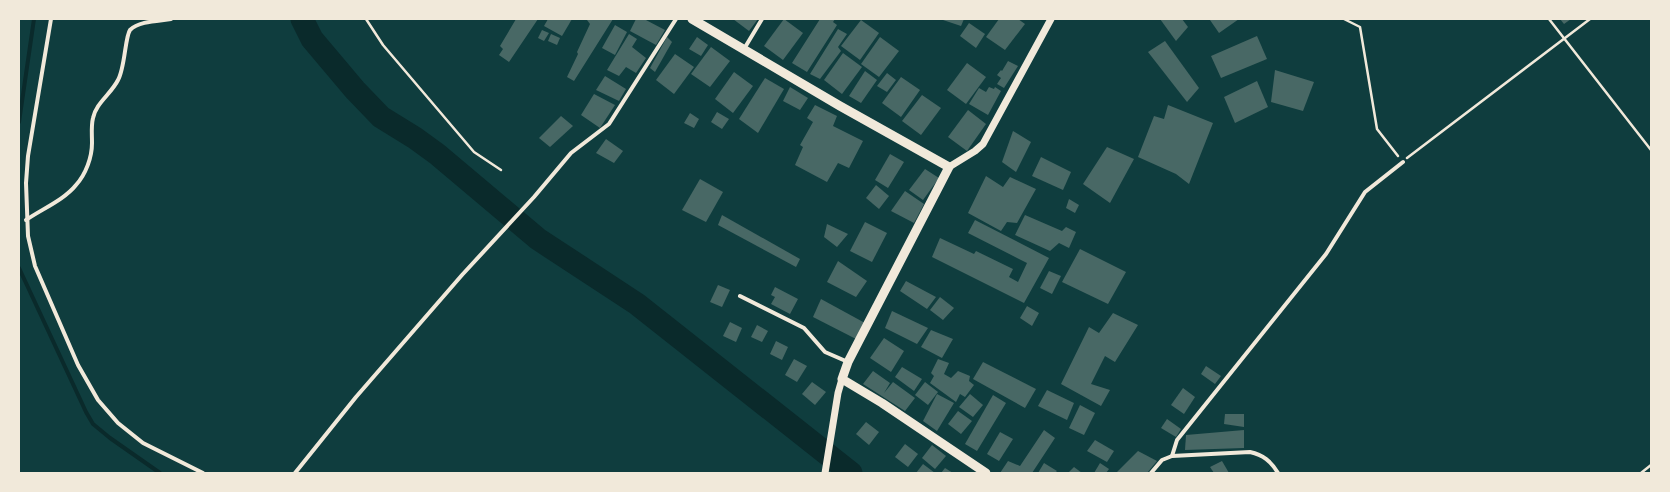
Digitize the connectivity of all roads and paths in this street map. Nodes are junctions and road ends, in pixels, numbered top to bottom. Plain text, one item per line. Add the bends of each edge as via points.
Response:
1 (51, 19) edge
2 (171, 19) edge
3 (366, 19) edge
4 (676, 19) edge
5 (692, 19) edge
6 (762, 19) edge
7 (1051, 19) edge
8 (1344, 19) edge
9 (1549, 19) edge
10 (1590, 19) edge
11 (1565, 39) junction
12 (744, 49) junction
13 (1651, 150) edge
14 (1403, 162) junction
15 (949, 167) junction
16 (501, 170) dead end
17 (26, 220) junction
18 (740, 296) dead end
19 (848, 362) junction
20 (842, 379) junction
21 (1172, 456) junction
22 (1651, 465) edge
23 (203, 473) edge
24 (294, 473) edge
25 (825, 473) edge
26 (986, 473) edge
27 (1151, 473) edge
28 (1278, 473) edge
29 (1641, 473) edge

1 - 17 street via 28,156
2 - 17 street via 141,24 129,31 118,80 93,117 89,163 76,185 65,195
3 - 16 lane via 384,46 474,152
4 - 24 street via 609,124 570,153 356,397
5 - 12 highway
6 - 12 street
7 - 15 street via 983,144
8 - 14 path via 1360,27 1378,129
9 - 11 path
10 - 11 path
11 - 13 path
11 - 14 path
12 - 15 highway
14 - 21 street via 1365,192 1326,254 1177,440
15 - 19 highway
17 - 23 street via 30,249 36,266 78,365 98,400 118,423 144,443
18 - 19 street via 804,328 825,352
19 - 20 highway
20 - 25 street
20 - 26 highway
21 - 27 street via 1162,460
21 - 28 street via 1250,452 1269,460
22 - 29 path

